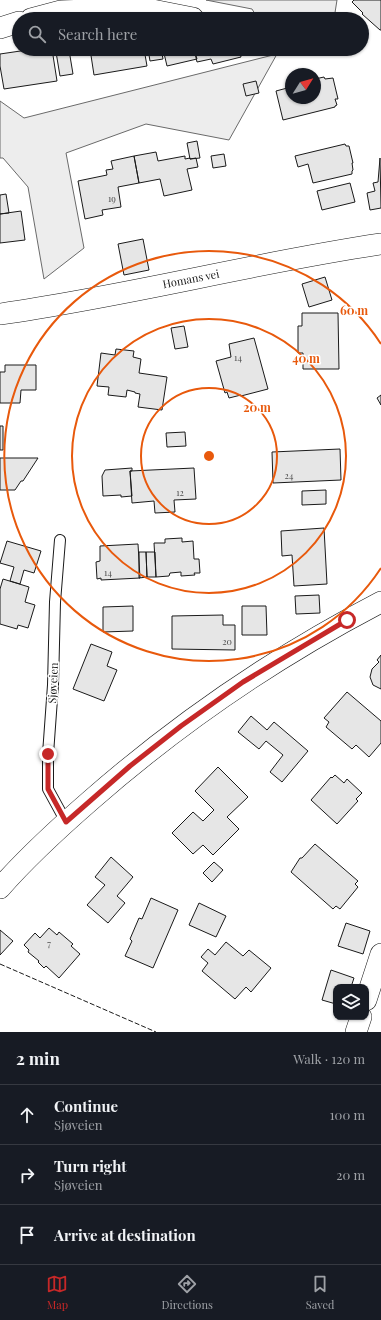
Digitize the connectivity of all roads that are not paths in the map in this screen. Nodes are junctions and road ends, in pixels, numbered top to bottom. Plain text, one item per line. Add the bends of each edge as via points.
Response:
1 (56, 12) edge
2 (162, 12) edge
3 (12, 24) edge
4 (0, 28) edge
5 (381, 244) edge
6 (0, 314) edge
7 (60, 540) dead end
8 (381, 602) edge
9 (66, 822) junction
10 (3, 878) edge
11 (381, 954) edge
12 (369, 991) edge
13 (360, 1020) edge
14 (356, 1032) edge

1 - 2 street via 142,8
3 - 4 street
5 - 6 street, Homans vei via 54,307
7 - 9 lane, Sjøveien via 55,602 48,789
8 - 9 street via 243,682 130,766
9 - 10 street
11 - 12 street
13 - 14 street

